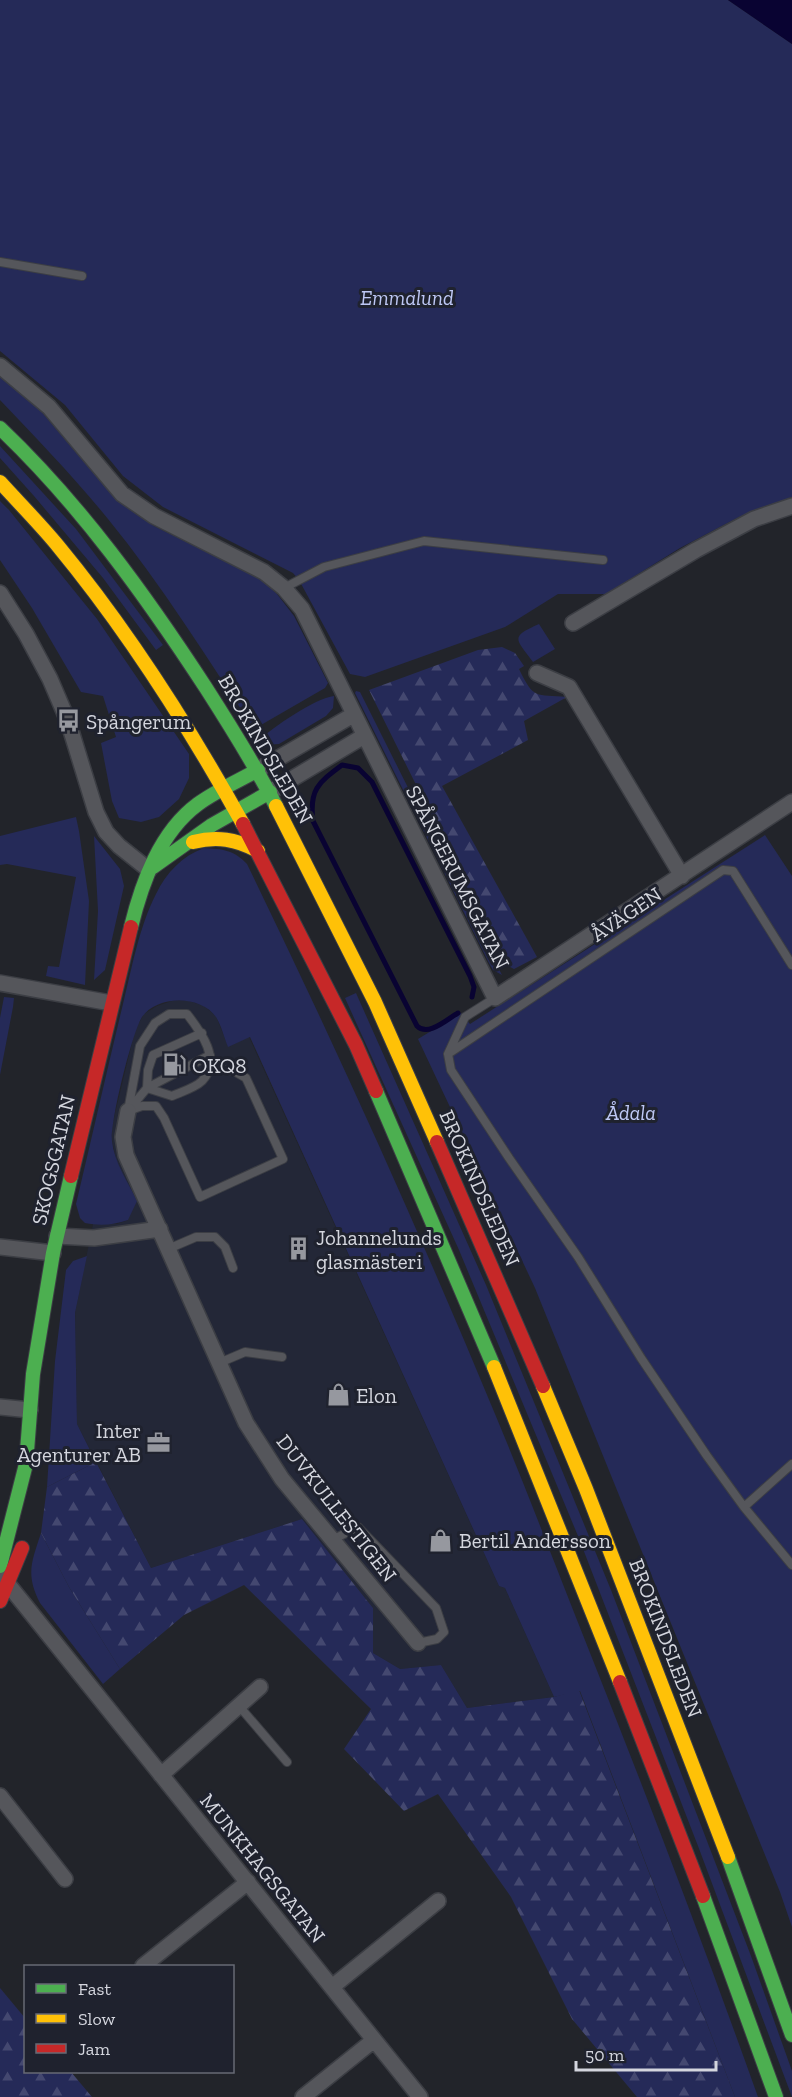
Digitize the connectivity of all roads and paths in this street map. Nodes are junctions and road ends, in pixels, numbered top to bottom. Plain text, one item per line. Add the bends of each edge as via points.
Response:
1 (0, 262) edge
2 (82, 276) dead end
3 (0, 366) edge
4 (0, 428) edge
5 (0, 482) edge
6 (792, 506) edge
7 (603, 560) dead end
8 (284, 588) junction
9 (0, 593) edge
10 (573, 623) dead end
11 (537, 673) dead end
12 (354, 715) junction
13 (364, 736) junction
14 (258, 770) junction
15 (224, 788) junction
16 (270, 792) junction
17 (792, 802) edge
18 (236, 811) junction
19 (186, 844) junction
20 (258, 851) junction
21 (149, 870) junction
22 (682, 876) junction
23 (792, 965) edge
24 (0, 982) edge
25 (495, 998) junction
26 (111, 1003) junction
27 (202, 1033) junction
28 (448, 1054) junction
29 (210, 1055) junction
30 (210, 1069) junction
31 (147, 1088) junction
32 (128, 1111) junction
33 (160, 1229) junction
34 (57, 1236) junction
35 (0, 1247) edge
36 (168, 1249) junction
37 (53, 1253) junction
38 (233, 1268) dead end
39 (282, 1357) dead end
40 (219, 1363) junction
41 (0, 1408) edge
42 (30, 1410) junction
43 (26, 1464) junction
44 (792, 1464) edge
45 (31, 1498) dead end
46 (744, 1507) junction
47 (26, 1533) dead end
48 (334, 1539) junction
49 (792, 1565) edge
50 (0, 1566) edge
51 (4, 1580) edge
52 (0, 1601) edge
53 (418, 1643) joint
54 (260, 1687) dead end
55 (239, 1706) junction
56 (287, 1762) dead end
57 (161, 1775) junction
58 (0, 1796) edge
59 (66, 1879) dead end
60 (248, 1882) junction
61 (438, 1901) dead end
62 (144, 1965) edge
63 (332, 1987) junction
64 (792, 2035) edge
65 (374, 2040) junction
66 (303, 2097) edge
67 (420, 2097) edge
68 (776, 2097) edge

1 - 2 lane
3 - 8 street, SPÅNGERUMSGATAN via 49,407 130,500 264,572
4 - 14 main road, BROKINDSLEDEN via 101,540 171,634
5 - 15 main road via 58,546 136,649
6 - 10 street via 754,519
7 - 8 lane via 424,541 324,567
8 - 12 street, SPÅNGERUMSGATAN via 302,609
9 - 21 street via 59,700 106,832
11 - 22 street via 569,687
12 - 13 street, SPÅNGERUMSGATAN
12 - 14 street
13 - 16 street
13 - 25 street, SPÅNGERUMSGATAN
14 - 15 main road, SKOGSGATAN
14 - 16 main road, BROKINDSLEDEN
15 - 18 main road
15 - 21 main road, SKOGSGATAN via 198,804 172,828
16 - 18 main road
16 - 64 main road, BROKINDSLEDEN via 375,1002 512,1311 586,1489
17 - 22 street, SPÅNGERUMSGATAN
18 - 19 main road
18 - 20 main road
19 - 20 main road via 211,837 226,838
19 - 21 main road
20 - 68 main road via 356,1045 480,1333 597,1623
21 - 26 main road, SKOGSGATAN
22 - 25 street, SPÅNGERUMSGATAN
23 - 28 lane, ÅVÄGEN via 733,871 723,870
24 - 26 street
25 - 28 lane via 465,1017
26 - 34 main road, SKOGSGATAN
27 - 29 lane
27 - 31 lane via 153,1055
27 - 32 lane via 187,1014 170,1014 155,1023 140,1046
28 - 46 lane via 451,1070
29 - 30 lane
29 - 31 lane
30 - 31 lane via 200,1083 172,1096
30 - 32 lane via 234,1071 246,1078 283,1159 200,1197 156,1107
31 - 32 lane
32 - 33 street, DUVKULLESTIGEN via 123,1137 126,1155
33 - 34 street via 94,1238
33 - 36 street, DUVKULLESTIGEN
34 - 37 main road, SKOGSGATAN
35 - 37 street
36 - 38 lane via 196,1237 215,1237 225,1247
36 - 40 street, DUVKULLESTIGEN
37 - 42 main road, SKOGSGATAN via 38,1334
39 - 40 lane via 245,1352
40 - 48 street, DUVKULLESTIGEN via 246,1424 282,1479
41 - 42 street
42 - 43 main road, SKOGSGATAN
43 - 45 main road, SKOGSGATAN
43 - 50 main road, SKOGSGATAN
44 - 46 lane
46 - 49 lane
47 - 51 main road
48 - 53 street, DUVKULLESTIGEN
48 - 53 lane via 358,1527 436,1608 444,1632 437,1640
51 - 52 main road
51 - 57 street, MUNKHAGSGATAN
54 - 55 street
55 - 56 lane
55 - 57 street
57 - 60 street, MUNKHAGSGATAN
58 - 59 street
60 - 62 street
60 - 63 street, MUNKHAGSGATAN
61 - 63 street
63 - 65 street, MUNKHAGSGATAN
65 - 66 street
65 - 67 street, MUNKHAGSGATAN

